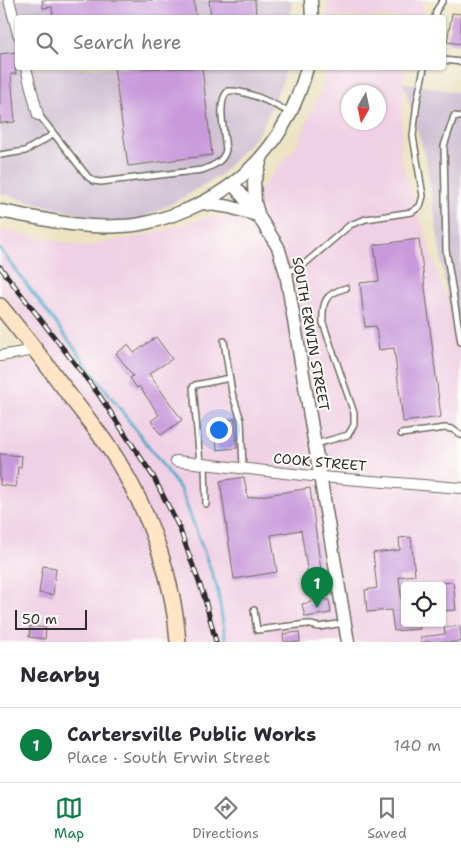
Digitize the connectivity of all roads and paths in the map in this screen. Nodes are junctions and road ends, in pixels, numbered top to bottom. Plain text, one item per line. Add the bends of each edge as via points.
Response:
1 (8, 0) edge
2 (310, 0) edge
3 (443, 0) edge
4 (312, 15) edge
5 (435, 15) edge
6 (15, 24) edge
7 (446, 60) edge
8 (461, 62) edge
9 (27, 70) edge
10 (306, 70) edge
11 (424, 70) edge
12 (291, 113) junction
13 (38, 114) joint
14 (461, 117) edge
15 (54, 134) junction
16 (0, 155) edge
17 (262, 156) junction
18 (233, 184) junction
19 (202, 203) junction
20 (0, 211) edge
21 (258, 216) junction
22 (286, 273) junction
23 (346, 288) dead end
24 (0, 306) edge
25 (224, 341) dead end
26 (461, 342) edge
27 (35, 350) junction
28 (0, 356) edge
29 (230, 378) junction
30 (401, 434) dead end
31 (461, 435) edge
32 (315, 444) junction
33 (176, 461) dead end
34 (202, 464) junction
35 (243, 468) junction
36 (321, 477) junction
37 (461, 488) edge
38 (206, 504) dead end
39 (254, 610) dead end
40 (345, 623) junction
41 (178, 642) edge
42 (348, 642) edge

1 - 6 street
2 - 4 street
3 - 5 lane
7 - 8 lane
9 - 13 street
10 - 12 street
11 - 22 lane via 413,136 423,196 420,206 412,212 366,219 350,225 302,266
12 - 15 lane via 244,93 228,92 222,108 226,150 217,164 202,170 101,182 88,176
12 - 17 street
13 - 15 lane
14 - 26 lane via 454,116 444,146 446,250
15 - 16 lane via 25,151
17 - 18 street
17 - 21 street via 254,182
18 - 19 street
18 - 21 street, SOUTH ERWIN STREET
19 - 20 street via 164,218 121,226 78,225
19 - 21 street
21 - 22 street, SOUTH ERWIN STREET via 278,247
22 - 32 street, SOUTH ERWIN STREET
23 - 32 lane via 326,299 322,310 323,323 354,413 354,425 348,434
24 - 27 main road
25 - 29 lane
27 - 28 street
27 - 41 main road via 106,443 139,500 168,580
29 - 34 lane via 193,387
29 - 35 lane via 241,420
30 - 31 lane via 445,428
32 - 36 street, SOUTH ERWIN STREET
33 - 34 street, COOK STREET
34 - 35 street, COOK STREET
34 - 38 lane
35 - 36 street, COOK STREET
36 - 37 street, COOK STREET
36 - 40 street, SOUTH ERWIN STREET
39 - 40 lane via 258,630
40 - 42 street, SOUTH ERWIN STREET

